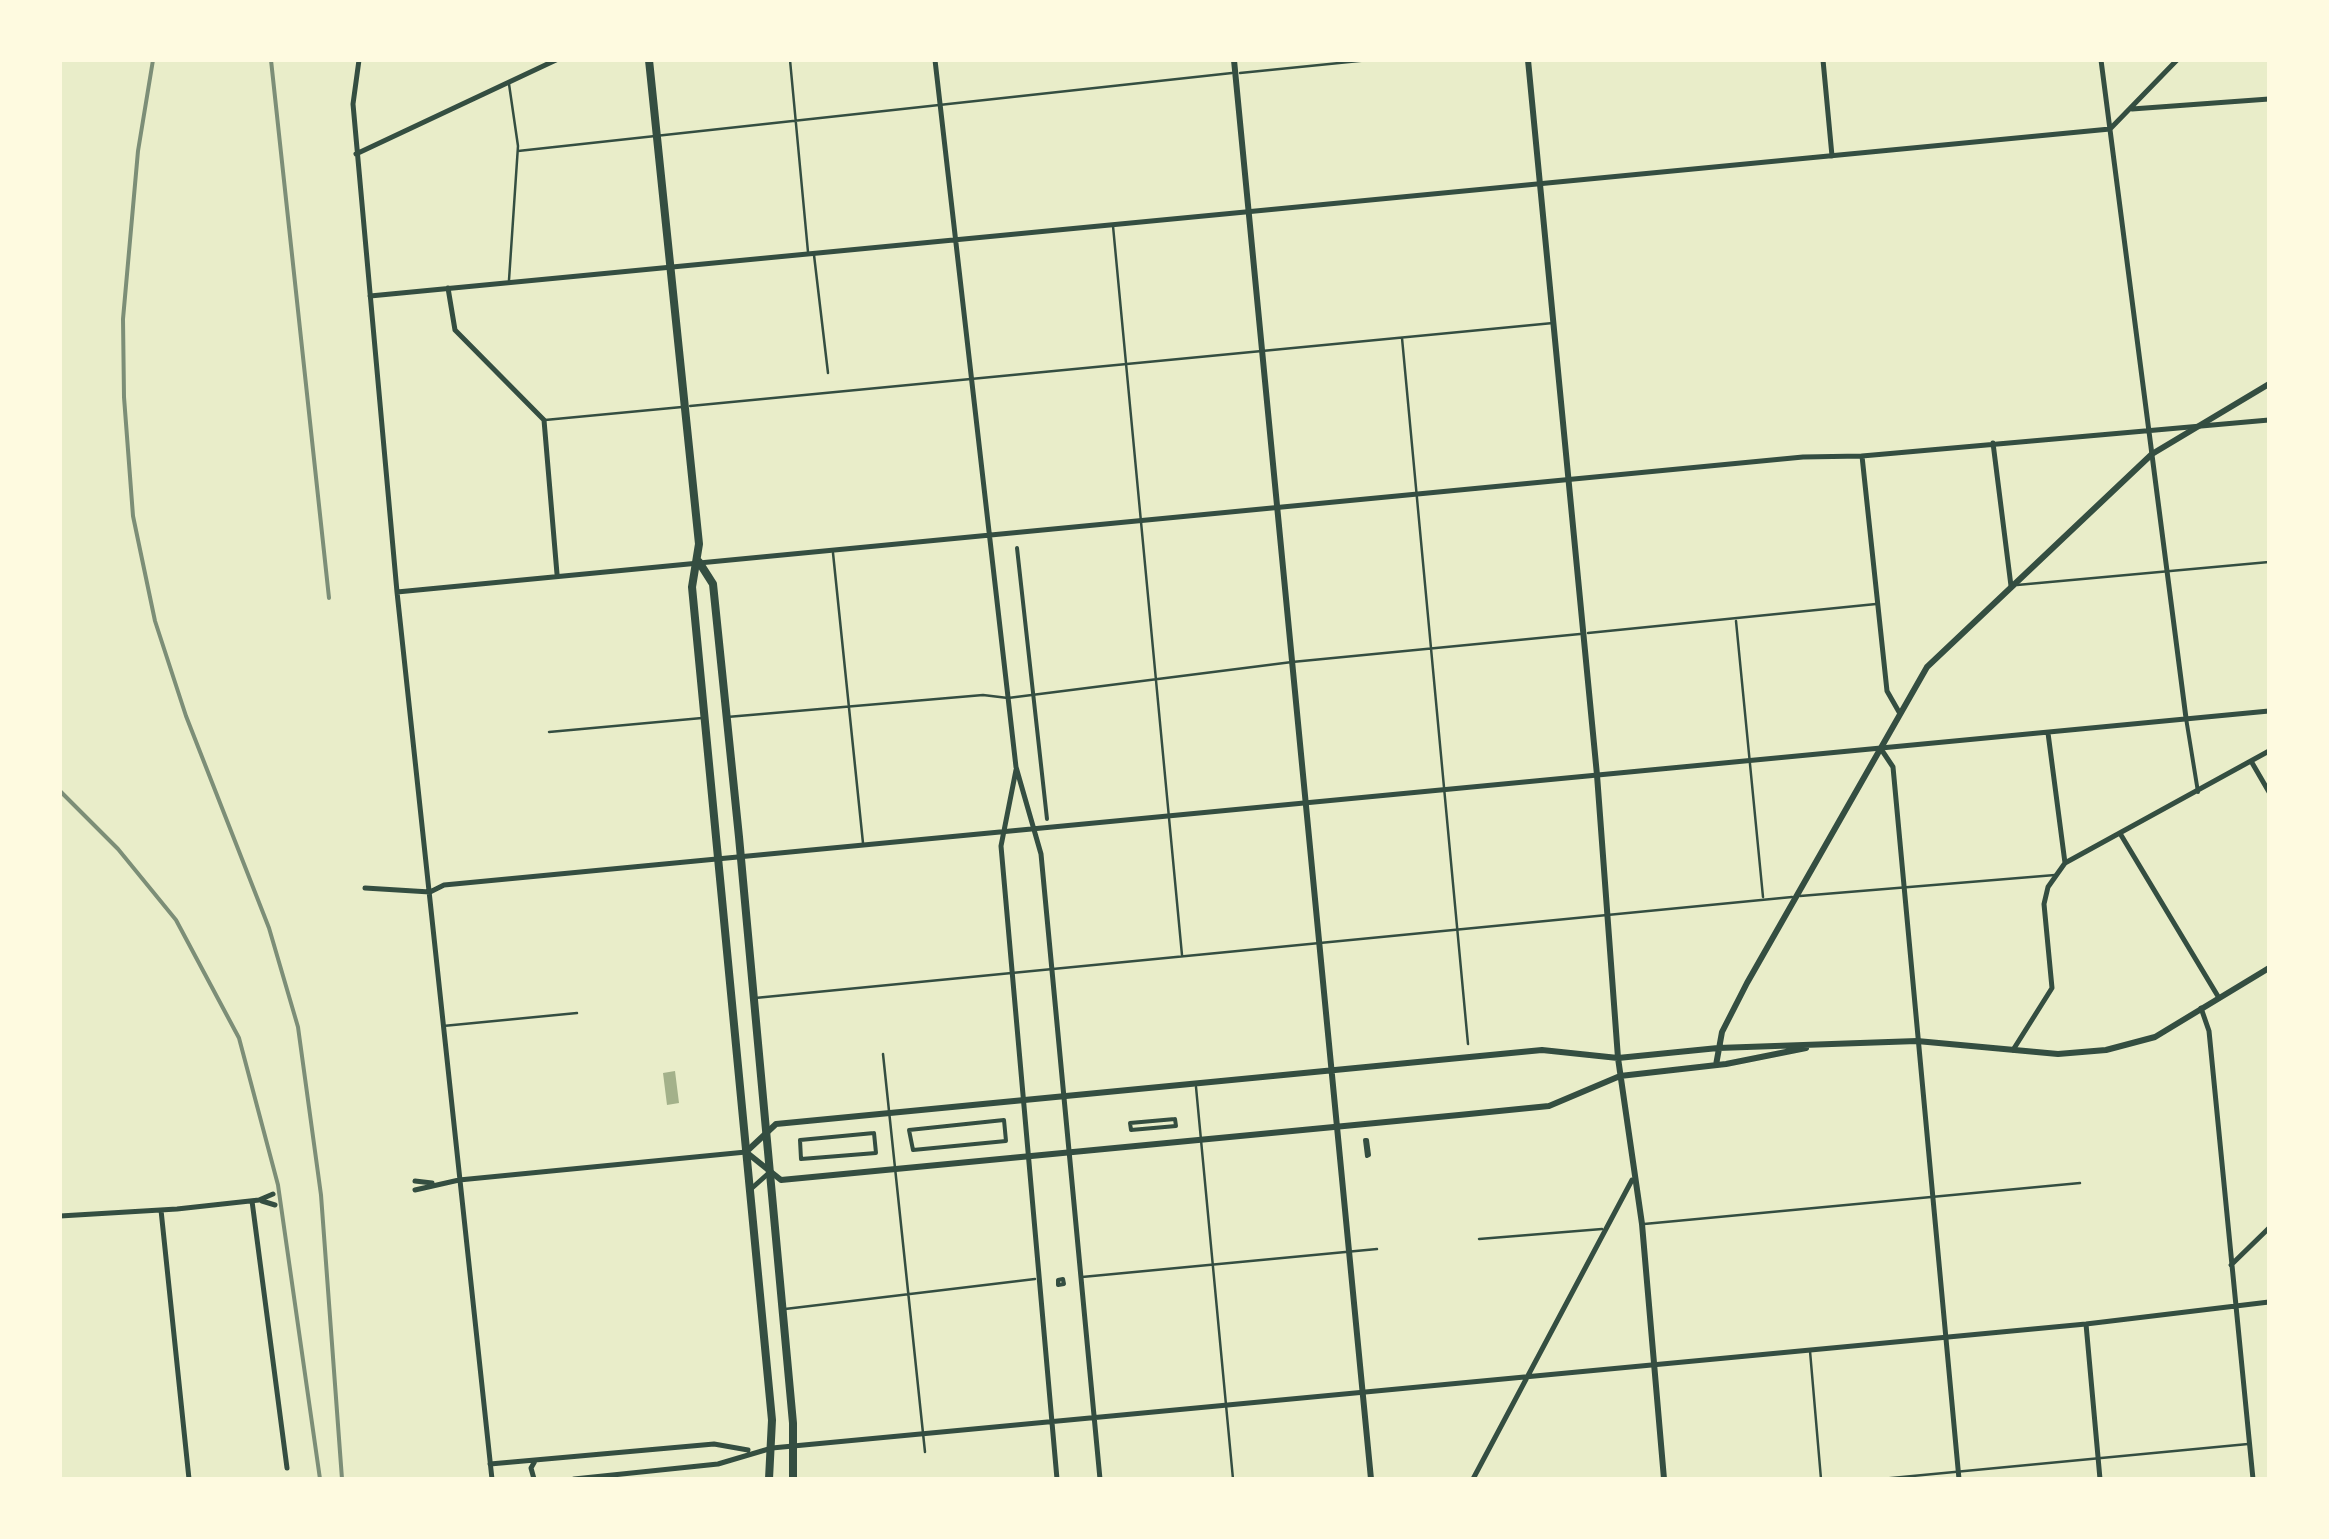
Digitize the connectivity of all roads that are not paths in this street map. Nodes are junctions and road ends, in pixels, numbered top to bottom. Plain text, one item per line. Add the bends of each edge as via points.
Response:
1 (360, 60) edge
2 (556, 60) edge
3 (649, 60) edge
4 (790, 60) edge
5 (935, 60) edge
6 (1234, 60) edge
7 (1369, 60) edge
8 (1528, 60) edge
9 (1823, 60) edge
10 (2101, 60) edge
11 (2177, 60) edge
12 (1236, 73) junction
13 (508, 81) junction
14 (2269, 99) edge
15 (940, 103) junction
16 (2129, 110) junction
17 (796, 118) junction
18 (2110, 129) junction
19 (658, 134) junction
20 (518, 151) junction
21 (356, 154) junction
22 (1832, 156) junction
23 (1540, 186) junction
24 (1248, 212) junction
25 (1113, 225) junction
26 (956, 240) junction
27 (811, 253) junction
28 (672, 268) junction
29 (509, 282) junction
30 (448, 288) junction
31 (370, 296) junction
32 (1553, 322) junction
33 (1402, 338) junction
34 (1262, 353) junction
35 (1127, 363) junction
36 (828, 373) dead end
37 (970, 378) junction
38 (2269, 384) edge
39 (685, 406) junction
40 (544, 420) junction
41 (2269, 420) edge
42 (2199, 425) junction
43 (2149, 428) junction
44 (1992, 443) junction
45 (2152, 454) junction
46 (1862, 456) junction
47 (1568, 480) junction
48 (1415, 494) junction
49 (1276, 508) junction
50 (1142, 520) junction
51 (987, 535) junction
52 (1017, 548) dead end
53 (833, 550) junction
54 (699, 562) junction
55 (2269, 562) edge
56 (2167, 572) junction
57 (557, 574) junction
58 (2011, 586) junction
59 (396, 592) junction
60 (1876, 604) junction
61 (1736, 619) junction
62 (1583, 634) junction
63 (1428, 648) junction
64 (1292, 662) junction
65 (1155, 680) junction
66 (1034, 694) junction
67 (1008, 698) junction
68 (849, 706) junction
69 (2269, 711) edge
70 (1899, 712) junction
71 (726, 717) junction
72 (704, 718) junction
73 (2186, 718) junction
74 (549, 732) dead end
75 (2048, 732) junction
76 (1880, 747) junction
77 (2269, 751) edge
78 (1750, 760) junction
79 (2251, 762) junction
80 (1016, 767) junction
81 (1597, 775) junction
82 (1441, 789) junction
83 (2198, 792) junction
84 (2269, 792) edge
85 (1305, 804) junction
86 (1166, 816) junction
87 (1046, 819) dead end
88 (1035, 829) junction
89 (1004, 832) junction
90 (2121, 835) junction
91 (863, 845) junction
92 (741, 857) junction
93 (716, 860) junction
94 (2066, 863) junction
95 (2055, 875) junction
96 (1904, 884) junction
97 (365, 888) dead end
98 (430, 892) junction
99 (1795, 896) junction
100 (1763, 898) junction
101 (1606, 912) junction
102 (1458, 926) junction
103 (1320, 942) junction
104 (1182, 956) junction
105 (2269, 968) edge
106 (1052, 970) junction
107 (1011, 973) junction
108 (754, 998) junction
109 (2219, 998) junction
110 (2202, 1008) junction
111 (576, 1012) dead end
112 (442, 1026) junction
113 (1918, 1041) junction
114 (1468, 1044) dead end
115 (1718, 1048) junction
116 (1806, 1048) junction
117 (2014, 1050) junction
118 (882, 1054) dead end
119 (1618, 1058) junction
120 (1716, 1065) junction
121 (1333, 1070) junction
122 (1194, 1074) dead end
123 (1620, 1076) junction
124 (1195, 1085) junction
125 (1064, 1099) junction
126 (1023, 1103) junction
127 (890, 1114) junction
128 (1130, 1123) joint
129 (1339, 1126) junction
130 (874, 1133) joint
131 (766, 1134) junction
132 (1201, 1140) junction
133 (912, 1150) joint
134 (1070, 1150) junction
135 (746, 1152) junction
136 (1028, 1154) junction
137 (896, 1168) junction
138 (770, 1172) junction
139 (415, 1180) dead end
140 (460, 1180) junction
141 (1632, 1180) junction
142 (2080, 1183) dead end
143 (435, 1184) junction
144 (415, 1190) dead end
145 (750, 1190) junction
146 (273, 1194) dead end
147 (1932, 1196) junction
148 (255, 1201) junction
149 (274, 1205) dead end
150 (162, 1210) junction
151 (60, 1216) edge
152 (1642, 1224) junction
153 (1606, 1228) junction
154 (2269, 1228) edge
155 (1480, 1239) dead end
156 (1377, 1250) dead end
157 (1350, 1254) junction
158 (2231, 1264) junction
159 (1213, 1267) junction
160 (1080, 1277) junction
161 (1040, 1278) junction
162 (909, 1293) junction
163 (2269, 1302) edge
164 (2235, 1304) junction
165 (784, 1309) junction
166 (2086, 1324) junction
167 (1945, 1336) junction
168 (1810, 1348) junction
169 (1654, 1363) junction
170 (1528, 1375) junction
171 (1362, 1390) junction
172 (1226, 1405) junction
173 (1097, 1418) junction
174 (1052, 1422) junction
175 (922, 1434) junction
176 (2248, 1444) junction
177 (795, 1446) junction
178 (772, 1448) junction
179 (750, 1451) junction
180 (924, 1452) dead end
181 (2098, 1458) junction
182 (538, 1460) junction
183 (490, 1464) junction
184 (287, 1468) dead end
185 (1959, 1475) edge
186 (189, 1479) edge
187 (492, 1479) edge
188 (534, 1479) edge
189 (574, 1479) edge
190 (769, 1479) edge
191 (792, 1479) edge
192 (1058, 1479) edge
193 (1100, 1479) edge
194 (1233, 1479) edge
195 (1371, 1479) edge
196 (1473, 1479) edge
197 (1664, 1479) edge
198 (1821, 1479) edge
199 (1881, 1479) edge
200 (2100, 1479) edge
201 (2253, 1479) edge

1 - 21 street via 353,104
2 - 13 street
3 - 19 main road
4 - 17 lane
5 - 15 street
6 - 12 street
7 - 12 lane
8 - 23 street
9 - 22 street
10 - 18 street
11 - 16 street
12 - 15 lane
12 - 24 street
13 - 20 lane
13 - 21 street
14 - 16 street
15 - 17 lane
15 - 26 street
16 - 18 street
17 - 19 lane
17 - 27 lane
18 - 22 street
18 - 43 street
19 - 20 lane
19 - 28 main road
20 - 29 lane
21 - 31 street
22 - 23 street
23 - 24 street
23 - 32 street
24 - 25 street
24 - 34 street
25 - 26 street
25 - 35 lane
26 - 27 street
26 - 37 street
27 - 28 street
27 - 36 lane
28 - 29 street
28 - 39 main road
29 - 30 street
30 - 31 street
30 - 40 street via 455,330
31 - 59 street
32 - 33 lane
32 - 47 street
33 - 34 lane
33 - 48 lane
34 - 35 lane
34 - 49 street
35 - 37 lane
35 - 50 lane
37 - 39 lane
37 - 51 street
38 - 42 street
39 - 40 lane
39 - 54 main road
40 - 57 street
41 - 42 street
42 - 43 street
42 - 45 street
43 - 44 street
43 - 45 street
44 - 46 street
44 - 58 street
45 - 56 street
45 - 58 street
46 - 47 street
46 - 60 street
47 - 48 street
47 - 62 street
48 - 49 street
48 - 63 lane
49 - 50 street
49 - 64 street
50 - 51 street
50 - 65 lane
51 - 53 street
51 - 67 street
52 - 66 street
53 - 54 street
53 - 68 lane
54 - 57 street
54 - 71 main road via 713,584
54 - 72 main road via 692,587
55 - 56 lane
56 - 58 lane
56 - 73 street
57 - 59 street
58 - 70 street via 1928,667
59 - 98 street
60 - 61 lane
60 - 70 street via 1887,691
61 - 62 lane
61 - 78 lane
62 - 63 lane
62 - 81 street
63 - 64 lane
63 - 82 lane
64 - 65 lane
64 - 85 street
65 - 66 lane
65 - 86 lane
66 - 67 lane
66 - 87 street
67 - 68 lane
67 - 80 street
68 - 71 lane
68 - 91 lane
69 - 73 street
70 - 76 street
71 - 92 main road
72 - 74 lane
72 - 93 main road
73 - 75 street
73 - 83 street
75 - 76 street
75 - 94 street
76 - 78 street
76 - 96 street via 1893,768
76 - 99 street
77 - 79 street
78 - 81 street
78 - 100 lane
79 - 83 street
79 - 84 street
80 - 88 street
80 - 89 street
81 - 82 street
81 - 101 street
82 - 85 street
82 - 102 lane
83 - 90 street
85 - 86 street
85 - 103 street
86 - 88 street
86 - 104 lane
88 - 89 street
88 - 106 street
89 - 91 street
89 - 107 street
90 - 94 street
90 - 109 street
91 - 92 street
92 - 93 street
92 - 108 main road
93 - 98 street via 444,885
93 - 135 main road
94 - 95 street
95 - 96 lane
95 - 117 street via 2044,904 2051,997
96 - 99 lane
96 - 113 street
97 - 98 street
98 - 112 street
99 - 100 lane
99 - 115 street
100 - 101 lane
101 - 102 lane
101 - 119 street
102 - 103 lane
102 - 114 lane
103 - 104 lane
103 - 121 street
104 - 106 lane
105 - 109 street
106 - 107 lane
106 - 125 street
107 - 108 lane
107 - 126 street
108 - 131 main road
109 - 110 street
110 - 117 street via 2155,1036 2086,1052
110 - 158 street
111 - 112 lane
112 - 140 street
113 - 116 street
113 - 117 street
113 - 147 street
115 - 116 street
115 - 119 street
115 - 120 street
116 - 120 street
118 - 127 lane
119 - 121 street via 1542,1050
119 - 123 street
120 - 123 street
121 - 124 street
121 - 129 street
122 - 124 lane
123 - 129 street via 1549,1106
123 - 141 street
124 - 125 street
124 - 132 lane
125 - 126 street
125 - 134 street
126 - 127 street
126 - 136 street
127 - 131 street via 776,1124
127 - 137 lane
128 - 128 street via 1130,1130 1176,1126 1175,1120
129 - 132 street
129 - 157 street
130 - 130 street via 876,1153 801,1159 800,1140
131 - 135 street
131 - 138 main road
132 - 134 street
132 - 159 lane
133 - 133 street via 1006,1142 1004,1120 910,1130
134 - 136 street
134 - 160 street
135 - 138 street
135 - 140 street
135 - 145 main road
136 - 137 street
136 - 161 street
137 - 138 street via 781,1180
137 - 162 lane
138 - 145 street
138 - 165 main road
139 - 143 street
140 - 143 street
140 - 183 street
141 - 152 street
141 - 153 street
142 - 147 lane
143 - 144 street
145 - 178 main road
146 - 148 street
147 - 152 lane
147 - 167 street
148 - 149 street
148 - 150 street
148 - 184 street
150 - 151 street
150 - 186 street
152 - 169 street
153 - 155 lane
153 - 170 street
154 - 158 street
156 - 157 lane
157 - 159 lane
157 - 171 street
158 - 164 street
159 - 160 lane
159 - 172 lane
160 - 173 street
161 - 162 lane
161 - 174 street
162 - 165 lane
162 - 175 lane
163 - 164 street
164 - 166 street
164 - 176 street
165 - 177 main road
166 - 167 street
166 - 181 street
167 - 168 street
167 - 185 street
168 - 169 street
168 - 198 lane
169 - 170 street
169 - 197 street
170 - 171 street
170 - 196 street
171 - 172 street
171 - 195 street
172 - 173 street
172 - 194 lane
173 - 174 street
173 - 193 street
174 - 175 street
174 - 192 street
175 - 177 street
175 - 180 lane
176 - 181 lane
176 - 201 street
177 - 178 street
177 - 191 main road
178 - 179 street
178 - 190 main road
179 - 182 street via 714,1444
179 - 189 street via 718,1464
181 - 185 lane
181 - 200 street
182 - 183 street
182 - 188 street via 531,1468
183 - 187 street
185 - 199 lane

